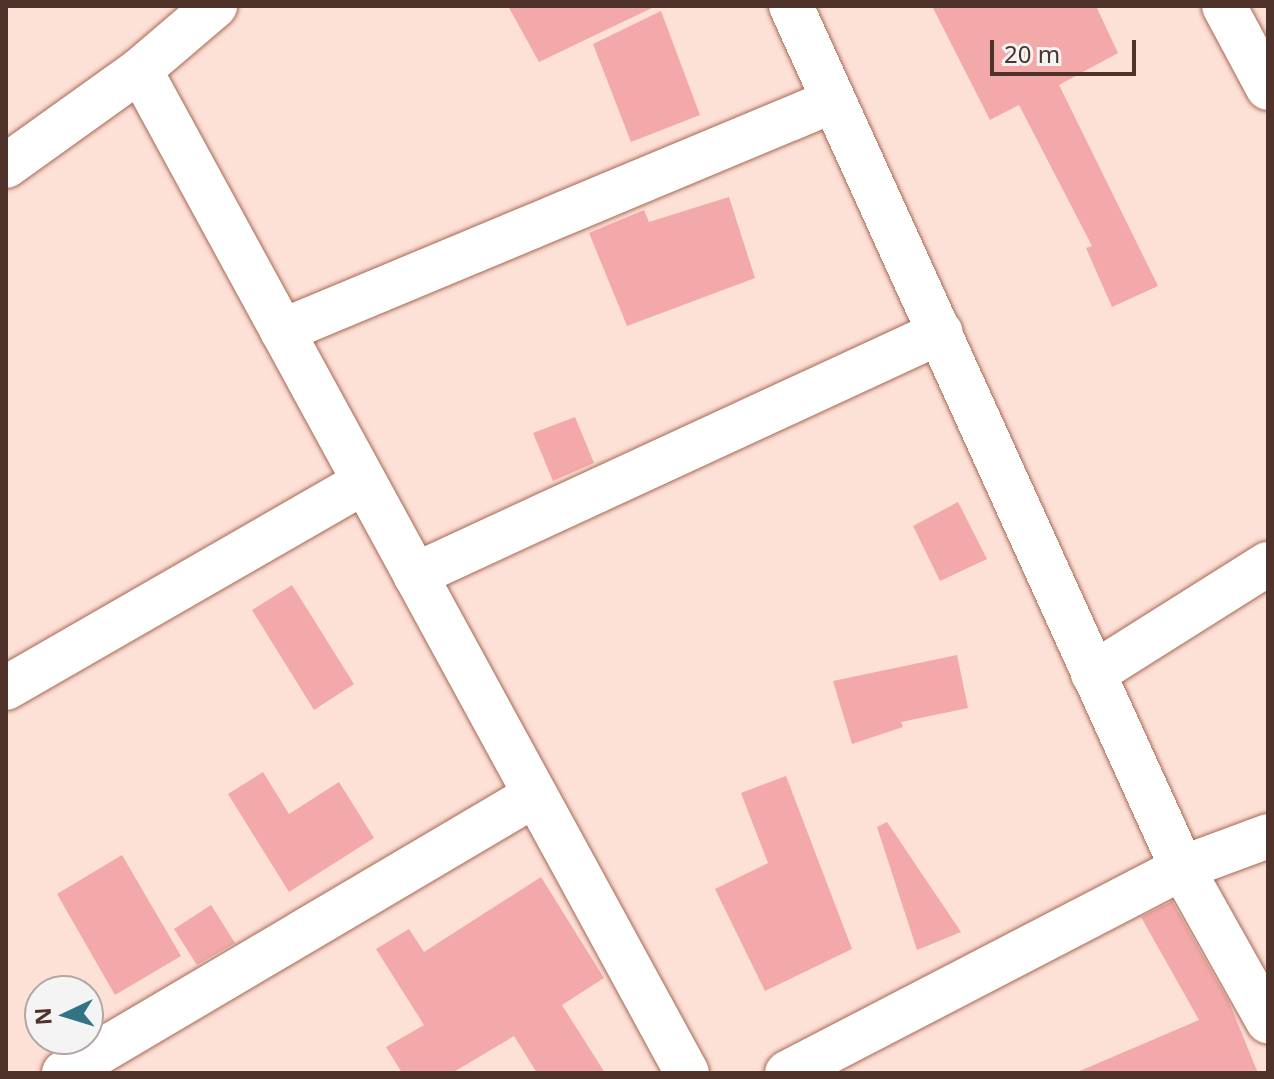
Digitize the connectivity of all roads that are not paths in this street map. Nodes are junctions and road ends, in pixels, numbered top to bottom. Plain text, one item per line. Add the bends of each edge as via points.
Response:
1 (791, 6) edge
2 (1224, 6) edge
3 (213, 7) edge
4 (140, 70) junction
5 (1268, 88) edge
6 (833, 101) junction
7 (6, 166) edge
8 (282, 331) junction
9 (941, 332) junction
10 (364, 482) junction
11 (1268, 564) edge
12 (415, 575) junction
13 (1093, 674) junction
14 (6, 688) edge
15 (535, 795) junction
16 (1268, 836) edge
17 (1182, 868) junction
18 (1268, 1021) edge
19 (64, 1073) edge
20 (687, 1073) edge
21 (787, 1073) edge

1 - 6 street
2 - 5 street
3 - 4 street
4 - 7 street
4 - 8 street
6 - 8 street
6 - 9 street
8 - 10 street
9 - 12 street
9 - 13 street
10 - 12 street
10 - 14 street
11 - 13 street
12 - 15 street
13 - 17 street
15 - 19 street
15 - 20 street
16 - 17 street
17 - 18 street
17 - 21 street

